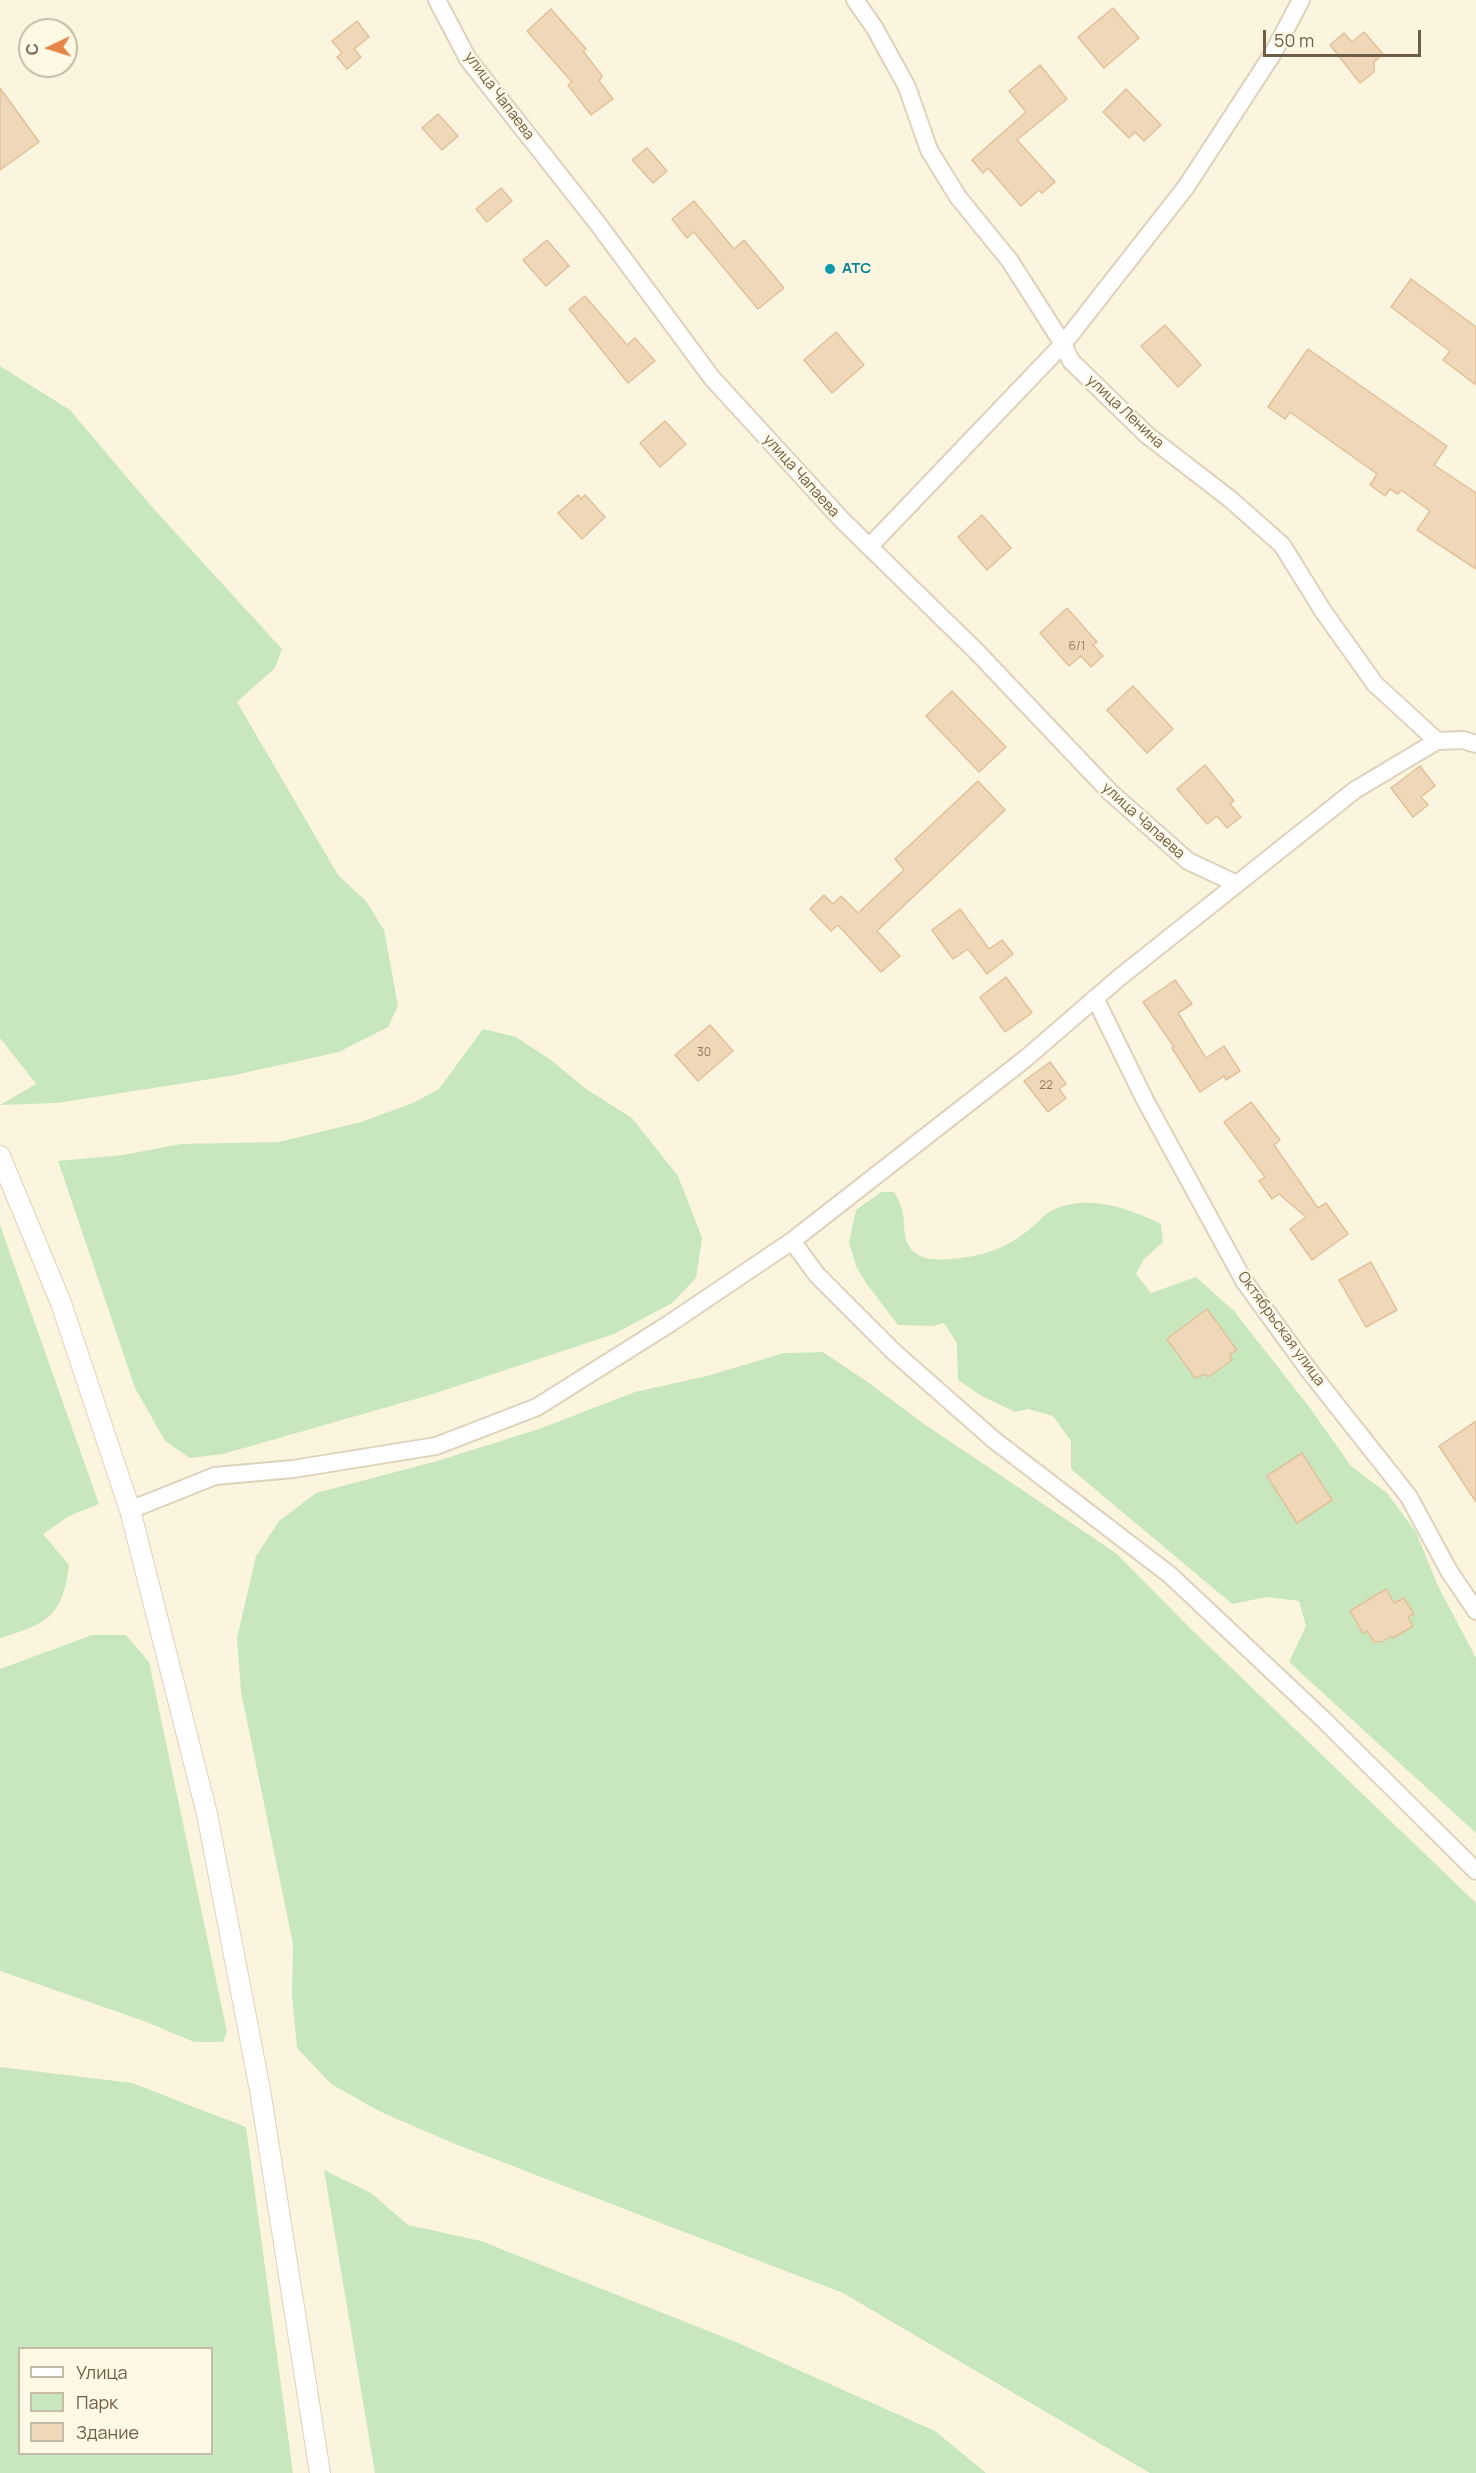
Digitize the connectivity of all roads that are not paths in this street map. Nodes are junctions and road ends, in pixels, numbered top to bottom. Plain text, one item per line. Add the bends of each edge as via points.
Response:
1 (437, 0) edge
2 (855, 0) edge
3 (1301, 0) edge
4 (1063, 344) junction
5 (869, 547) junction
6 (1437, 741) junction
7 (1476, 744) edge
8 (1237, 884) junction
9 (1095, 998) junction
10 (0, 1156) edge
11 (792, 1241) junction
12 (130, 1510) junction
13 (1476, 1611) edge
14 (1476, 1871) edge
15 (320, 2473) edge

1 - 5 street, улица Чапаева via 468,59 598,224 712,378
2 - 4 street, улица Ленина via 907,87 928,150 958,197 1010,261
3 - 4 street via 1272,55 1186,187
4 - 5 street
4 - 6 street, улица Ленина via 1071,361 1147,435 1282,545 1375,684
5 - 8 street, улица Чапаева via 977,652 1110,792 1188,861
6 - 7 street
6 - 8 street via 1355,790
8 - 9 street
9 - 11 street via 1025,1059
9 - 13 street, Октябрьская улица via 1145,1100 1244,1281 1408,1497
10 - 12 street via 61,1303
11 - 12 street via 537,1407 436,1446 293,1469 215,1476
11 - 14 street via 817,1275 894,1352 994,1440 1170,1575
12 - 15 street via 209,1826 260,2091

